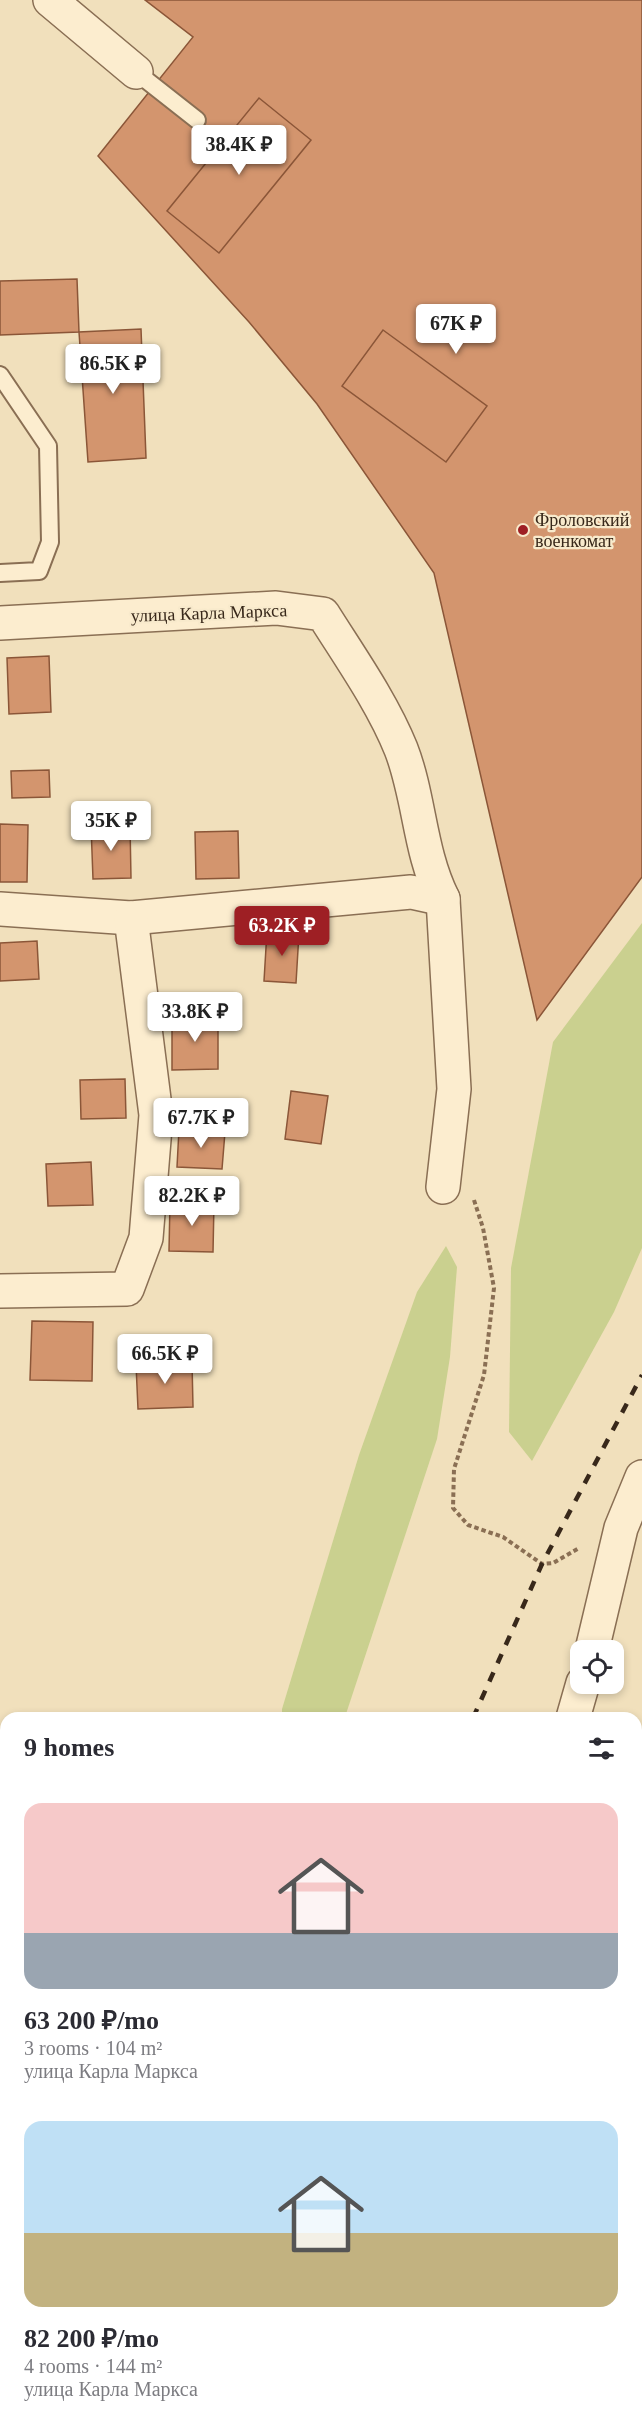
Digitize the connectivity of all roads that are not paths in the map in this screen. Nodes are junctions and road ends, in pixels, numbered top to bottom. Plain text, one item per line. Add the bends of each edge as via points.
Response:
1 (50, 0) edge
2 (136, 72) joint
3 (197, 120) dead end
4 (0, 375) edge
5 (0, 573) edge
6 (0, 623) edge
7 (443, 899) junction
8 (0, 909) edge
9 (131, 918) junction
10 (458, 1191) road end
11 (0, 1291) edge
12 (642, 1477) edge
13 (594, 1640) edge
14 (580, 1694) edge
15 (575, 1712) edge

1 - 2 street
2 - 3 lane
4 - 5 lane via 48,446 50,542 39,572
6 - 7 street, улица Карла Маркса via 276,608 322,614 401,749 420,816 429,872
7 - 9 street via 411,892
7 - 10 street, улица Карла Маркса
8 - 9 street
9 - 11 street via 156,1115 146,1238 127,1289
12 - 13 street via 621,1528
14 - 15 street

